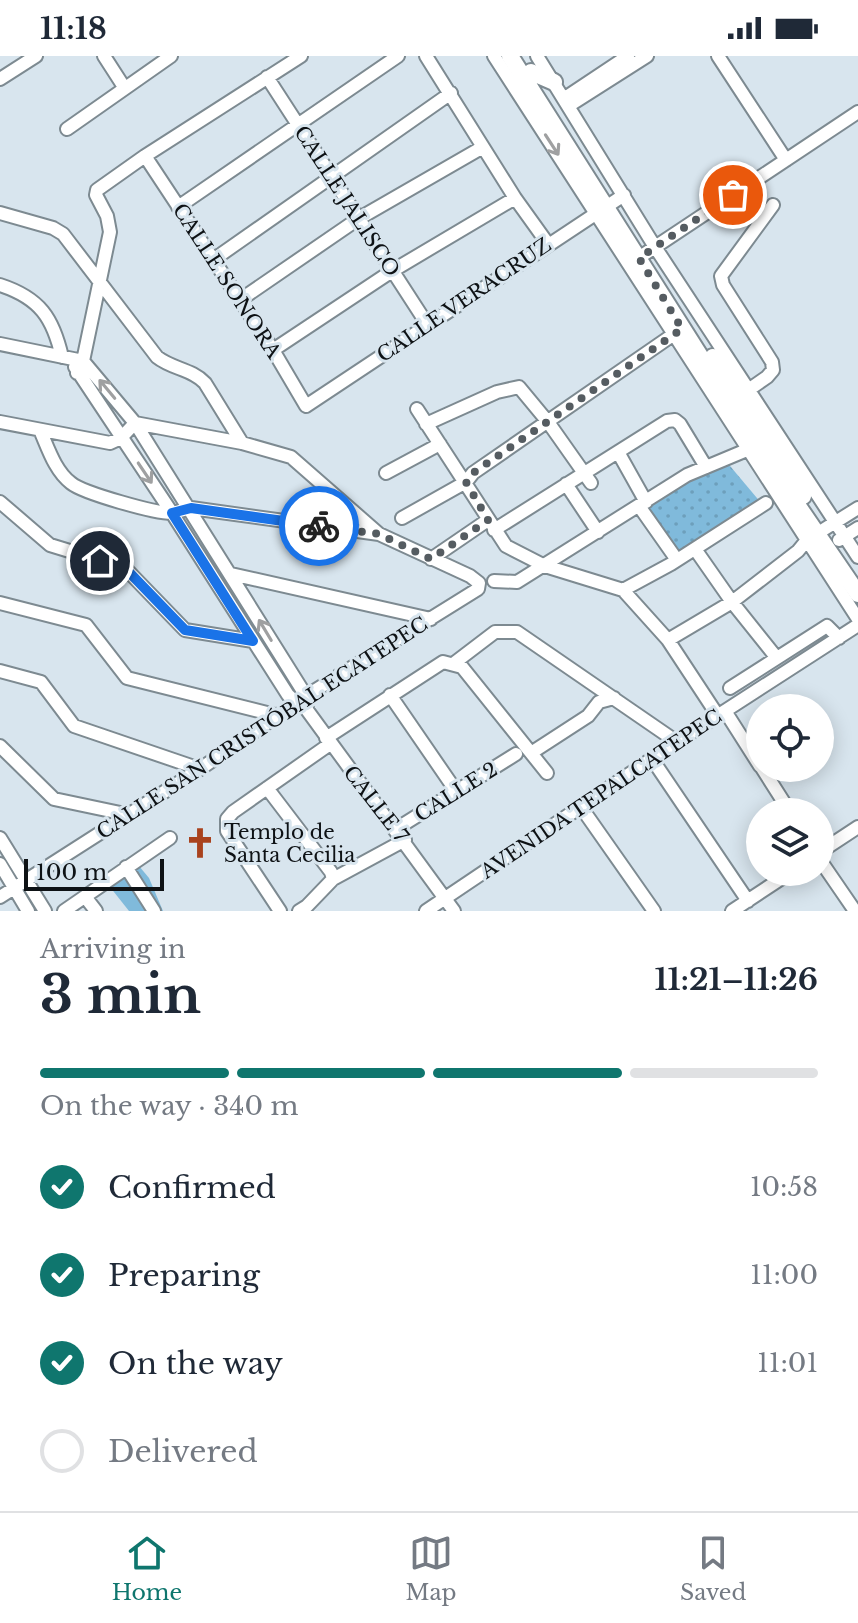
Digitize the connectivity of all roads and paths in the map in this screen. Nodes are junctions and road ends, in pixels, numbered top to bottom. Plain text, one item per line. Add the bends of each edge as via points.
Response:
1 (36, 56) edge
2 (104, 56) edge
3 (171, 56) edge
4 (301, 56) edge
5 (398, 56) edge
6 (426, 56) edge
7 (494, 56) edge
8 (510, 56) edge
9 (521, 56) edge
10 (628, 56) edge
11 (647, 56) edge
12 (718, 56) edge
13 (530, 68) edge
14 (267, 77) junction
15 (0, 79) edge
16 (554, 82) joint
17 (124, 87) junction
18 (451, 93) junction
19 (567, 101) junction
20 (524, 102) junction
21 (858, 112) edge
22 (297, 124) junction
23 (67, 129) dead end
24 (483, 147) junction
25 (145, 156) junction
26 (786, 160) junction
27 (331, 177) junction
28 (515, 198) junction
29 (610, 204) junction
30 (773, 205) dead end
31 (178, 207) junction
32 (0, 213) edge
33 (358, 219) junction
34 (548, 244) junction
35 (642, 256) junction
36 (213, 260) junction
37 (392, 271) junction
38 (100, 282) junction
39 (0, 285) edge
40 (240, 300) junction
41 (427, 324) junction
42 (677, 332) junction
43 (0, 344) edge
44 (273, 350) junction
45 (74, 363) junction
46 (734, 399) junction
47 (306, 406) joint
48 (417, 409) dead end
49 (0, 422) edge
50 (548, 422) junction
51 (135, 423) junction
52 (426, 424) junction
53 (40, 430) junction
54 (121, 438) junction
55 (242, 443) junction
56 (440, 444) junction
57 (753, 447) junction
58 (618, 452) junction
59 (706, 467) junction
60 (386, 473) dead end
61 (587, 478) junction
62 (466, 482) junction
63 (566, 484) junction
64 (0, 502) edge
65 (766, 503) dead end
66 (643, 504) junction
67 (191, 508) junction
68 (858, 508) edge
69 (172, 513) junction
70 (402, 518) dead end
71 (491, 525) junction
72 (858, 528) edge
73 (598, 532) junction
74 (379, 534) junction
75 (824, 538) junction
76 (695, 549) junction
77 (858, 557) edge
78 (431, 559) junction
79 (674, 562) junction
80 (545, 566) junction
81 (231, 574) junction
82 (858, 576) edge
83 (494, 581) dead end
84 (623, 590) junction
85 (858, 594) edge
86 (732, 602) junction
87 (0, 603) edge
88 (431, 619) junction
89 (858, 619) edge
90 (858, 625) edge
91 (839, 638) junction
92 (668, 640) junction
93 (253, 641) junction
94 (776, 657) junction
95 (448, 663) junction
96 (0, 671) edge
97 (730, 688) dead end
98 (390, 695) junction
99 (614, 698) junction
100 (303, 703) junction
101 (722, 713) junction
102 (279, 716) junction
103 (328, 741) junction
104 (677, 742) junction
105 (0, 746) edge
106 (746, 746) edge
107 (531, 753) junction
108 (516, 754) dead end
109 (652, 759) junction
110 (200, 769) junction
111 (547, 773) dead end
112 (267, 788) junction
113 (456, 791) junction
114 (581, 807) junction
115 (130, 815) junction
116 (858, 827) edge
117 (400, 835) junction
118 (0, 838) edge
119 (170, 838) dead end
120 (834, 843) edge
121 (0, 864) edge
122 (126, 867) junction
123 (26, 879) junction
124 (333, 879) junction
125 (834, 880) edge
126 (770, 886) edge
127 (14, 887) junction
128 (0, 897) edge
129 (86, 898) junction
130 (445, 898) junction
131 (748, 901) junction
132 (306, 909) edge
133 (28, 911) edge
134 (45, 911) edge
135 (64, 911) edge
136 (96, 911) edge
137 (154, 911) edge
138 (280, 911) edge
139 (426, 911) edge
140 (454, 911) edge
141 (654, 911) edge
142 (732, 911) edge
143 (855, 911) edge

1 - 15 street
2 - 17 street
3 - 17 street
4 - 14 street
5 - 22 street
6 - 18 street
7 - 20 street
8 - 13 main road
9 - 13 main road
10 - 19 street
11 - 19 street
12 - 26 street
13 - 16 main road
13 - 20 main road
13 - 29 main road
14 - 22 street, CALLE JALISCO
14 - 25 street
16 - 19 street
17 - 23 street
18 - 24 street
18 - 27 street
19 - 29 street
20 -> 29 street
21 - 26 street
22 - 27 street, CALLE JALISCO
22 - 31 street
24 - 28 street
24 - 33 street
25 - 31 street, CALLE SONORA
25 - 38 street via 97,190 110,232
26 - 35 street
27 - 33 street, CALLE JALISCO
27 - 36 street
28 - 34 street
28 - 37 street
29 - 34 street, CALLE VERACRUZ
29 - 35 main road
30 - 46 street via 721,276 773,370
31 - 36 street, CALLE SONORA
32 - 38 street via 63,234
33 - 37 street, CALLE JALISCO
33 - 40 street
34 - 41 street, CALLE VERACRUZ
35 - 42 main road
35 - 46 main road
36 - 40 street, CALLE SONORA
37 - 41 street, CALLE JALISCO
37 - 44 street
38 - 45 street
38 - 55 street via 157,357 205,383
39 - 45 street via 41,307
40 - 44 street, CALLE SONORA
41 - 47 street, CALLE VERACRUZ
42 - 46 main road
42 - 50 street
43 - 45 street
44 - 47 street, CALLE SONORA
51 -> 45 street
45 - 54 street
46 - 57 main road
46 - 75 main road
48 - 52 street
49 - 53 street
50 - 52 street via 519,387
50 - 61 street
50 - 62 street
51 - 54 street
51 - 55 street
51 - 67 street
52 - 56 street
53 - 54 street via 110,443
53 - 69 street via 57,467 72,484
54 -> 69 street
55 - 74 street via 291,457
56 - 60 street
56 - 62 street
57 - 59 street
57 - 75 main road
58 - 59 street via 675,420
58 - 61 street
58 - 66 street
59 - 66 street
61 - 63 street
62 - 70 street
62 - 71 street
63 - 71 street
63 - 73 street
64 - 93 street via 50,545 125,568 185,630
65 - 76 street
66 - 73 street
66 - 79 street
67 - 69 street
67 - 74 street
67 - 81 street
68 - 75 street
69 - 93 street
71 - 78 street
71 - 80 street via 506,546
72 - 75 street
73 - 80 street
74 - 78 street
75 - 77 street
75 - 82 main road
75 - 85 main road
75 - 86 street via 798,551
75 - 89 street
76 - 79 street
76 - 86 street
78 - 88 street, CALLE SAN CRISTÓBAL ECATEPEC via 479,583 478,589
79 - 84 street
80 - 83 street via 517,582
80 - 84 street
81 - 88 street
100 -> 81 street
84 - 92 street
86 - 92 street
86 - 94 street
87 - 102 street via 86,625 127,678
88 - 100 street, CALLE SAN CRISTÓBAL ECATEPEC
90 - 91 street, AVENIDA TEPALCATEPEC
91 - 94 street via 827,626
91 - 101 street, AVENIDA TEPALCATEPEC
92 - 101 street
93 - 100 street
94 - 97 street
95 - 98 street
95 - 99 street via 495,632 517,632
95 - 107 street via 462,667
96 - 110 street via 41,682 74,726
98 - 103 street
98 - 113 street
99 - 104 street
99 - 107 street via 599,702 588,716
100 - 102 street, CALLE SAN CRISTÓBAL ECATEPEC
100 - 103 street, CALLE 7
101 - 104 street, AVENIDA TEPALCATEPEC
101 - 106 street
102 - 110 street, CALLE SAN CRISTÓBAL ECATEPEC
103 - 112 street
103 - 117 street, CALLE 7
104 - 109 street, AVENIDA TEPALCATEPEC
105 - 115 street via 54,799
107 - 111 street
108 - 113 street, CALLE 2
109 - 114 street, AVENIDA TEPALCATEPEC
109 - 131 street
110 - 115 street, CALLE SAN CRISTÓBAL ECATEPEC
112 - 124 street
112 - 138 street via 233,812 227,831
113 - 117 street, CALLE 2
114 - 130 street, AVENIDA TEPALCATEPEC
114 - 141 street
115 - 123 street, CALLE SAN CRISTÓBAL ECATEPEC
116 - 120 street
117 - 124 street, CALLE 2
117 - 130 street, CALLE 7
118 - 123 street
119 - 122 street
121 - 127 street
122 - 129 street
122 - 137 street
123 - 127 street, CALLE SAN CRISTÓBAL ECATEPEC
123 - 134 street
124 - 132 street, CALLE 2
125 - 143 street
126 - 131 street
127 - 128 street, CALLE SAN CRISTÓBAL ECATEPEC
127 - 133 street
129 - 135 street
129 - 136 street
130 - 139 street, AVENIDA TEPALCATEPEC
130 - 140 street, CALLE 7
131 - 142 street

